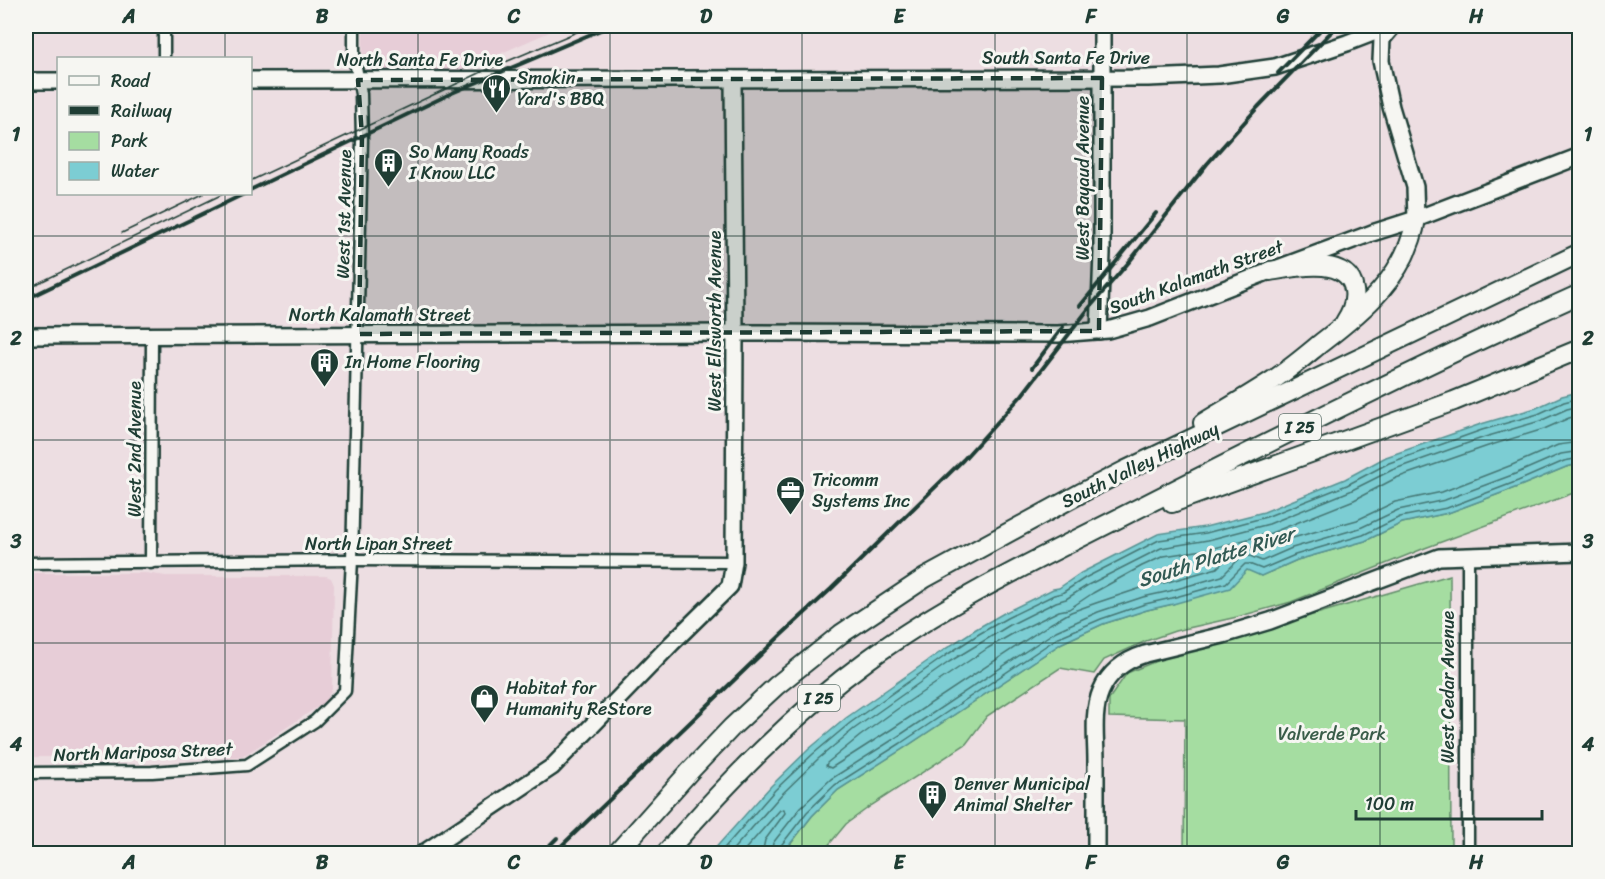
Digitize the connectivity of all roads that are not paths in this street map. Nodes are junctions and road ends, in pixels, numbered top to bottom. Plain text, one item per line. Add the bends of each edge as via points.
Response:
1 (164, 26) edge
2 (354, 26) edge
3 (1102, 26) edge
4 (1392, 26) edge
5 (164, 57) edge
6 (1102, 78) junction
7 (733, 79) junction
8 (252, 80) edge
9 (358, 80) junction
10 (26, 81) edge
11 (57, 81) edge
12 (1580, 156) edge
13 (1416, 219) junction
14 (1580, 248) edge
15 (1580, 254) edge
16 (1270, 271) junction
17 (1525, 279) junction
18 (1580, 295) edge
19 (1340, 329) junction
20 (1099, 331) junction
21 (735, 333) junction
22 (359, 334) junction
23 (26, 336) edge
24 (152, 336) junction
25 (1580, 349) edge
26 (1126, 470) junction
27 (1062, 548) junction
28 (1580, 552) edge
29 (1468, 556) junction
30 (352, 560) junction
31 (734, 562) junction
32 (26, 563) edge
33 (151, 563) junction
34 (345, 691) joint
35 (26, 772) edge
36 (422, 854) edge
37 (616, 854) edge
38 (665, 854) edge
39 (1096, 854) edge
40 (1468, 854) edge

1 - 5 street
2 - 9 street, West 1st Avenue
3 - 6 main road, West Bayaud Avenue
4 - 6 main road, South Santa Fe Drive via 1275,67 1198,76
4 - 13 main road via 1382,39 1381,61 1390,107 1415,187
6 - 7 main road, South Santa Fe Drive
6 - 20 main road, West Bayaud Avenue
7 - 9 main road, North Santa Fe Drive
7 - 21 main road, West Ellsworth Avenue
8 - 9 main road, North Santa Fe Drive
9 - 22 street, West 1st Avenue via 363,136
10 - 11 main road
12 - 13 main road, South Kalamath Street
13 - 16 main road, South Kalamath Street
13 - 19 highway via 1408,250 1394,275
14 - 17 highway
15 - 17 highway, South Valley Highway / I 25
16 - 19 highway via 1320,266 1336,268 1349,276 1354,301
16 - 20 main road, South Kalamath Street via 1150,318
17 - 26 highway, South Valley Highway / I 25
18 - 27 highway, South Valley Highway / I 25 via 1365,394
19 - 26 highway via 1275,379
20 - 21 main road, South Kalamath Street
21 - 22 main road, North Kalamath Street
21 - 31 main road, West Ellsworth Avenue
22 - 24 main road, North Kalamath Street
22 - 30 street, West 1st Avenue
23 - 24 main road, North Kalamath Street
24 - 33 street, West 2nd Avenue
25 - 27 highway via 1454,401 1177,501
26 - 37 highway, South Valley Highway / I 25 via 925,578 841,634 732,727
27 - 38 highway, South Valley Highway / I 25 via 970,594 873,656 785,727
28 - 29 main road
29 - 39 main road via 1438,557 1270,621 1137,657 1114,672 1100,692 1096,711
29 - 40 street, West Cedar Avenue
30 - 31 street, North Lipan Street
30 - 33 street, North Lipan Street
30 - 34 street, West 1st Avenue
31 - 36 main road, West Ellsworth Avenue via 730,586 552,767
32 - 33 street, North Lipan Street
34 - 35 street, North Mariposa Street via 315,721 247,765 152,772

